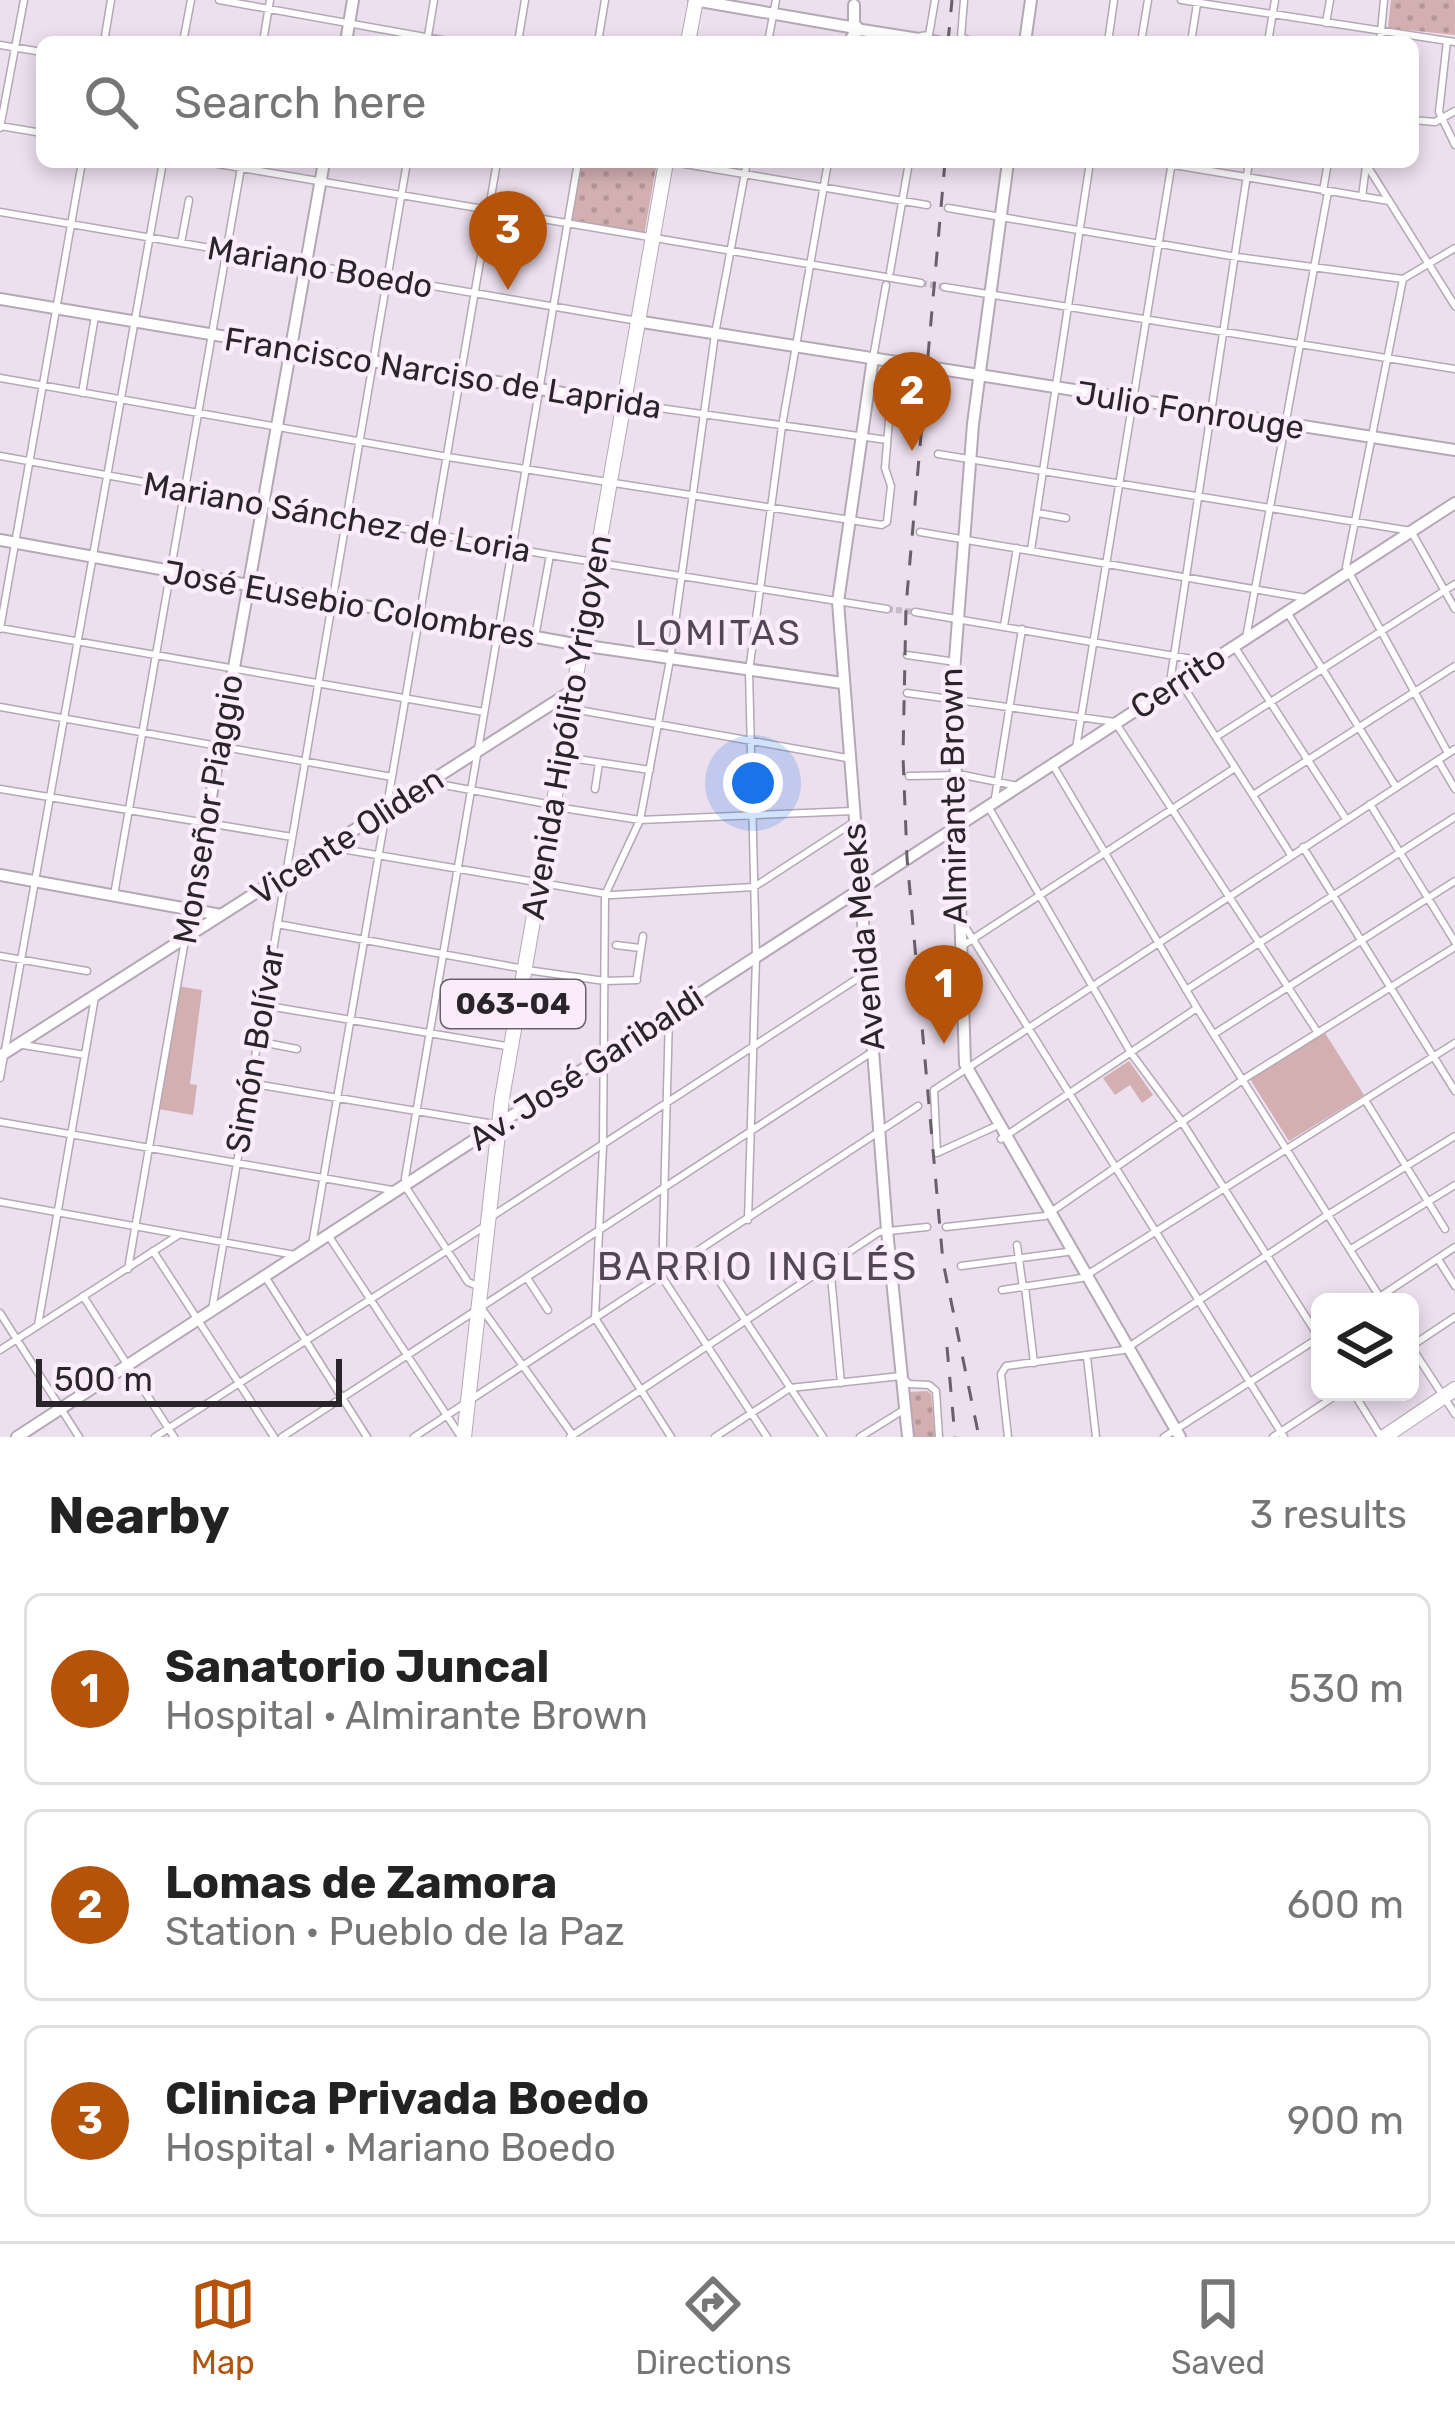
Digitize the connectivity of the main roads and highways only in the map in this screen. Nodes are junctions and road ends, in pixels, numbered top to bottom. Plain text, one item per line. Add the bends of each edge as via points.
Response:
1 (693, 0) edge
2 (686, 36) edge
3 (666, 168) edge
4 (566, 700) junction
5 (549, 805) junction
6 (521, 969) junction
7 (494, 1125) junction
8 (1449, 1393) edge
9 (460, 1436) edge
10 (1382, 1437) edge

1 - 2 main road
3 - 4 main road, Avenida Hipólito Yrigoyen / 063-04
4 - 5 main road, Avenida Hipólito Yrigoyen / 063-04
4 - 5 main road, Avenida Hipólito Yrigoyen / 063-04
5 - 6 main road, Avenida Hipólito Yrigoyen / 063-04
6 - 7 main road, Avenida Hipólito Yrigoyen / 063-04
6 - 7 main road, Avenida Hipólito Yrigoyen / 063-04
7 - 9 main road, Avenida Hipólito Yrigoyen / 063-04
8 - 10 main road

